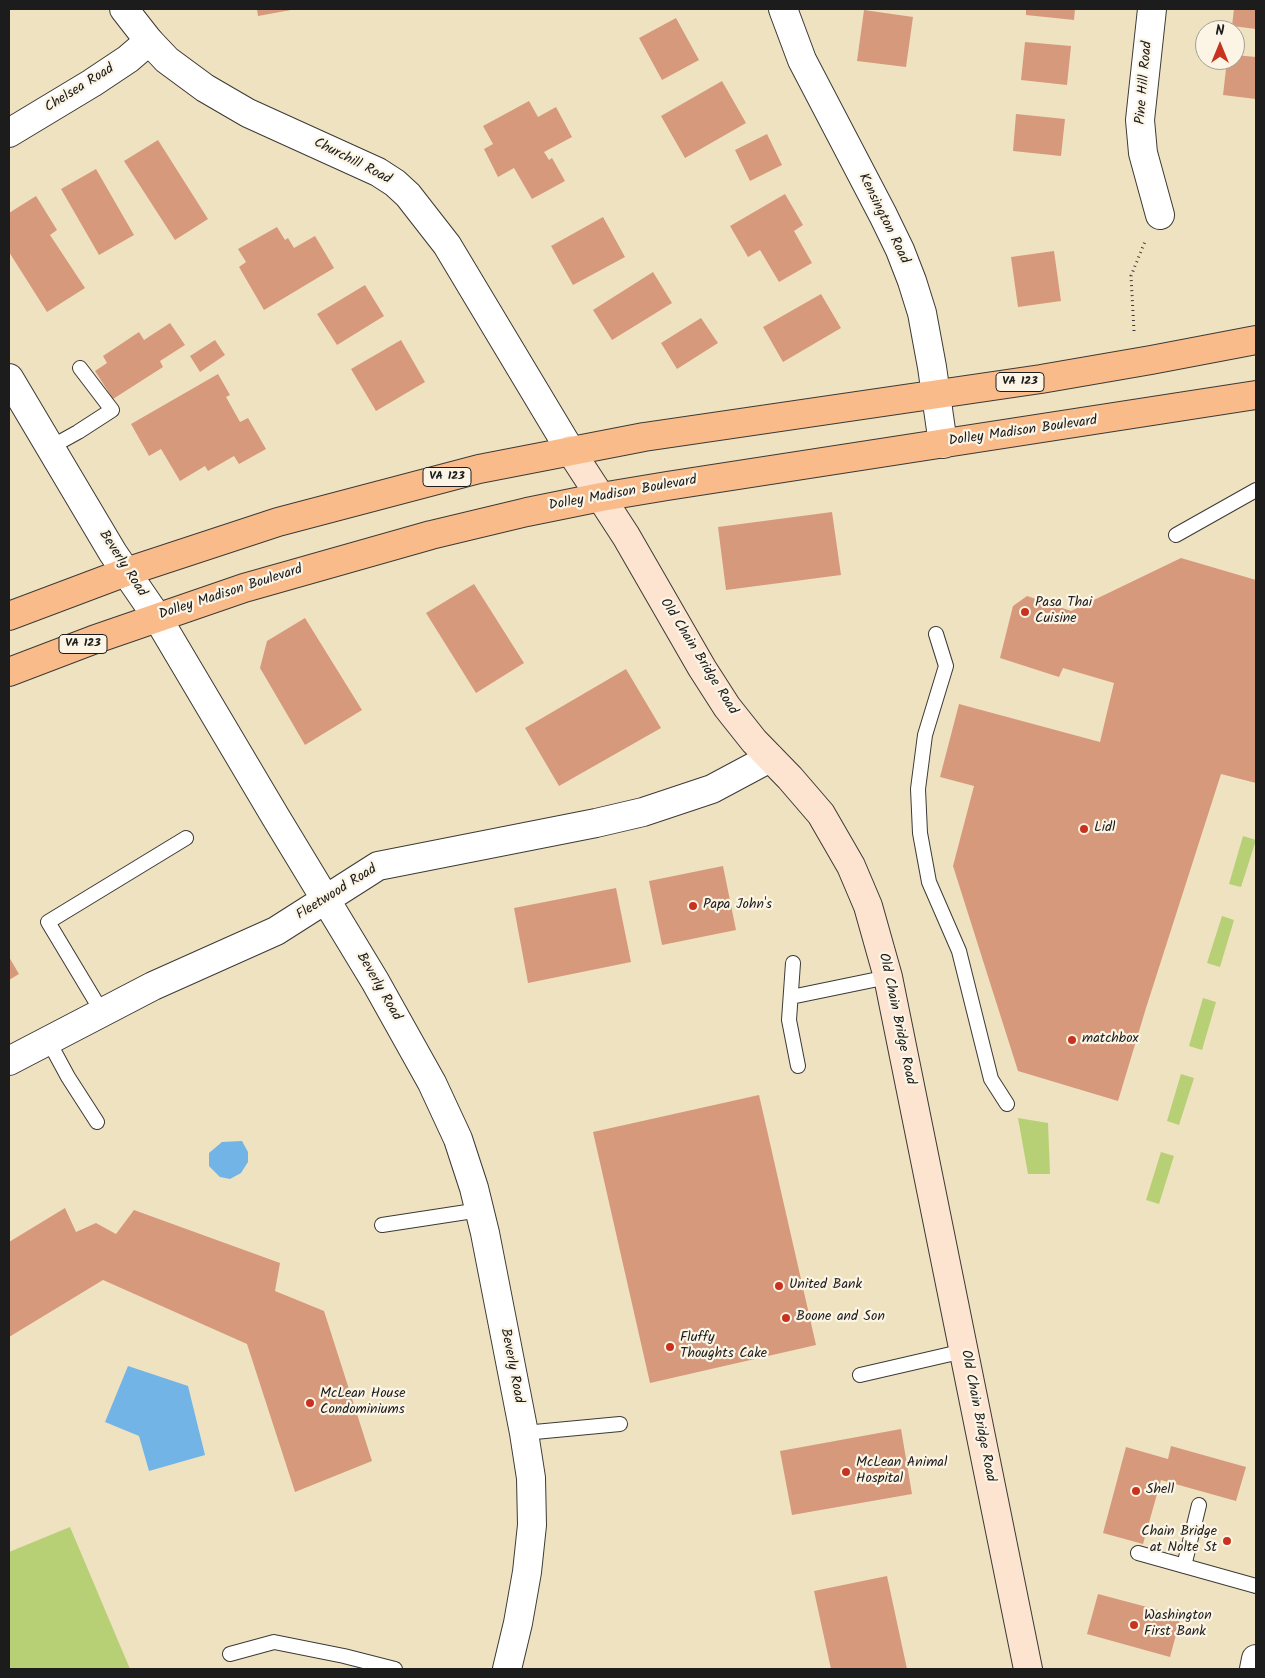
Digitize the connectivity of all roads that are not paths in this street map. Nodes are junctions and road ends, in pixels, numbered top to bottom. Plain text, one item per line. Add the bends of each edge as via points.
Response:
1 (124, 9) edge
2 (783, 9) edge
3 (1152, 9) edge
4 (149, 41) junction
5 (9, 132) edge
6 (1160, 215) road end
7 (1256, 340) edge
8 (80, 368) dead end
9 (9, 378) edge
10 (936, 394) junction
11 (1256, 396) edge
12 (943, 444) junction
13 (51, 447) junction
14 (570, 450) junction
15 (1256, 490) edge
16 (601, 497) junction
17 (1176, 535) dead end
18 (126, 572) junction
19 (9, 616) edge
20 (157, 617) junction
21 (936, 634) dead end
22 (9, 672) edge
23 (770, 758) junction
24 (186, 838) dead end
25 (326, 899) junction
26 (793, 963) dead end
27 (888, 977) junction
28 (791, 997) junction
29 (102, 1012) junction
30 (48, 1040) junction
31 (9, 1061) edge
32 (798, 1066) dead end
33 (1007, 1104) dead end
34 (97, 1122) dead end
35 (480, 1210) junction
36 (382, 1225) dead end
37 (964, 1351) junction
38 (860, 1375) dead end
39 (620, 1424) dead end
40 (524, 1433) junction
41 (1199, 1505) dead end
42 (1138, 1553) dead end
43 (1184, 1566) junction
44 (1256, 1586) edge
45 (230, 1654) dead end
46 (1256, 1659) edge
47 (395, 1669) edge
48 (507, 1669) edge
49 (1028, 1669) edge
50 (1254, 1669) edge

1 - 4 street, Churchill Road
2 - 10 street, Kensington Road via 802,60 900,250 922,312
3 - 6 street, Pine Hill Road via 1140,120 1143,153
4 - 5 street, Chelsea Road via 92,83
4 - 14 street, Churchill Road via 186,75 227,102 361,163 395,183 408,195 447,245
7 - 10 main road, VA 123 via 1041,379
8 - 13 lane via 112,410
9 - 13 street, Beverly Road
10 - 12 street, Kensington Road
10 - 14 main road, VA 123
11 - 12 main road, Dolley Madison Boulevard / VA 123
12 - 16 main road, Dolley Madison Boulevard / VA 123
13 - 18 street, Beverly Road
14 - 16 main road, Old Chain Bridge Road
14 - 18 main road, VA 123 via 479,469 326,508
15 - 17 lane
16 - 20 main road, Dolley Madison Boulevard / VA 123 via 422,537 289,574
16 - 23 main road, Old Chain Bridge Road via 714,687
18 - 19 main road, VA 123
18 - 20 street, Beverly Road
20 - 22 main road, Dolley Madison Boulevard / VA 123
20 - 25 street, Beverly Road
21 - 33 lane via 946,666 925,735 918,790 920,833 930,882 959,951 991,1079
23 - 25 street, Fleetwood Road via 712,789 643,812 378,866
23 - 27 main road, Old Chain Bridge Road via 821,814 851,866 871,914
24 - 29 lane via 48,922
25 - 29 street, Fleetwood Road via 276,931
25 - 35 street, Beverly Road via 432,1083 458,1139
26 - 28 lane
27 - 28 lane
27 - 37 main road, Old Chain Bridge Road
28 - 32 lane via 789,1020
29 - 30 street, Fleetwood Road
30 - 31 street, Fleetwood Road
30 - 34 lane
35 - 36 lane
35 - 40 street, Beverly Road
37 - 38 lane
37 - 49 main road, Old Chain Bridge Road
39 - 40 lane
40 - 48 street, Beverly Road via 531,1478 532,1525 523,1597
41 - 43 lane
42 - 43 lane
43 - 44 lane
45 - 47 lane via 274,1642
46 - 50 street

